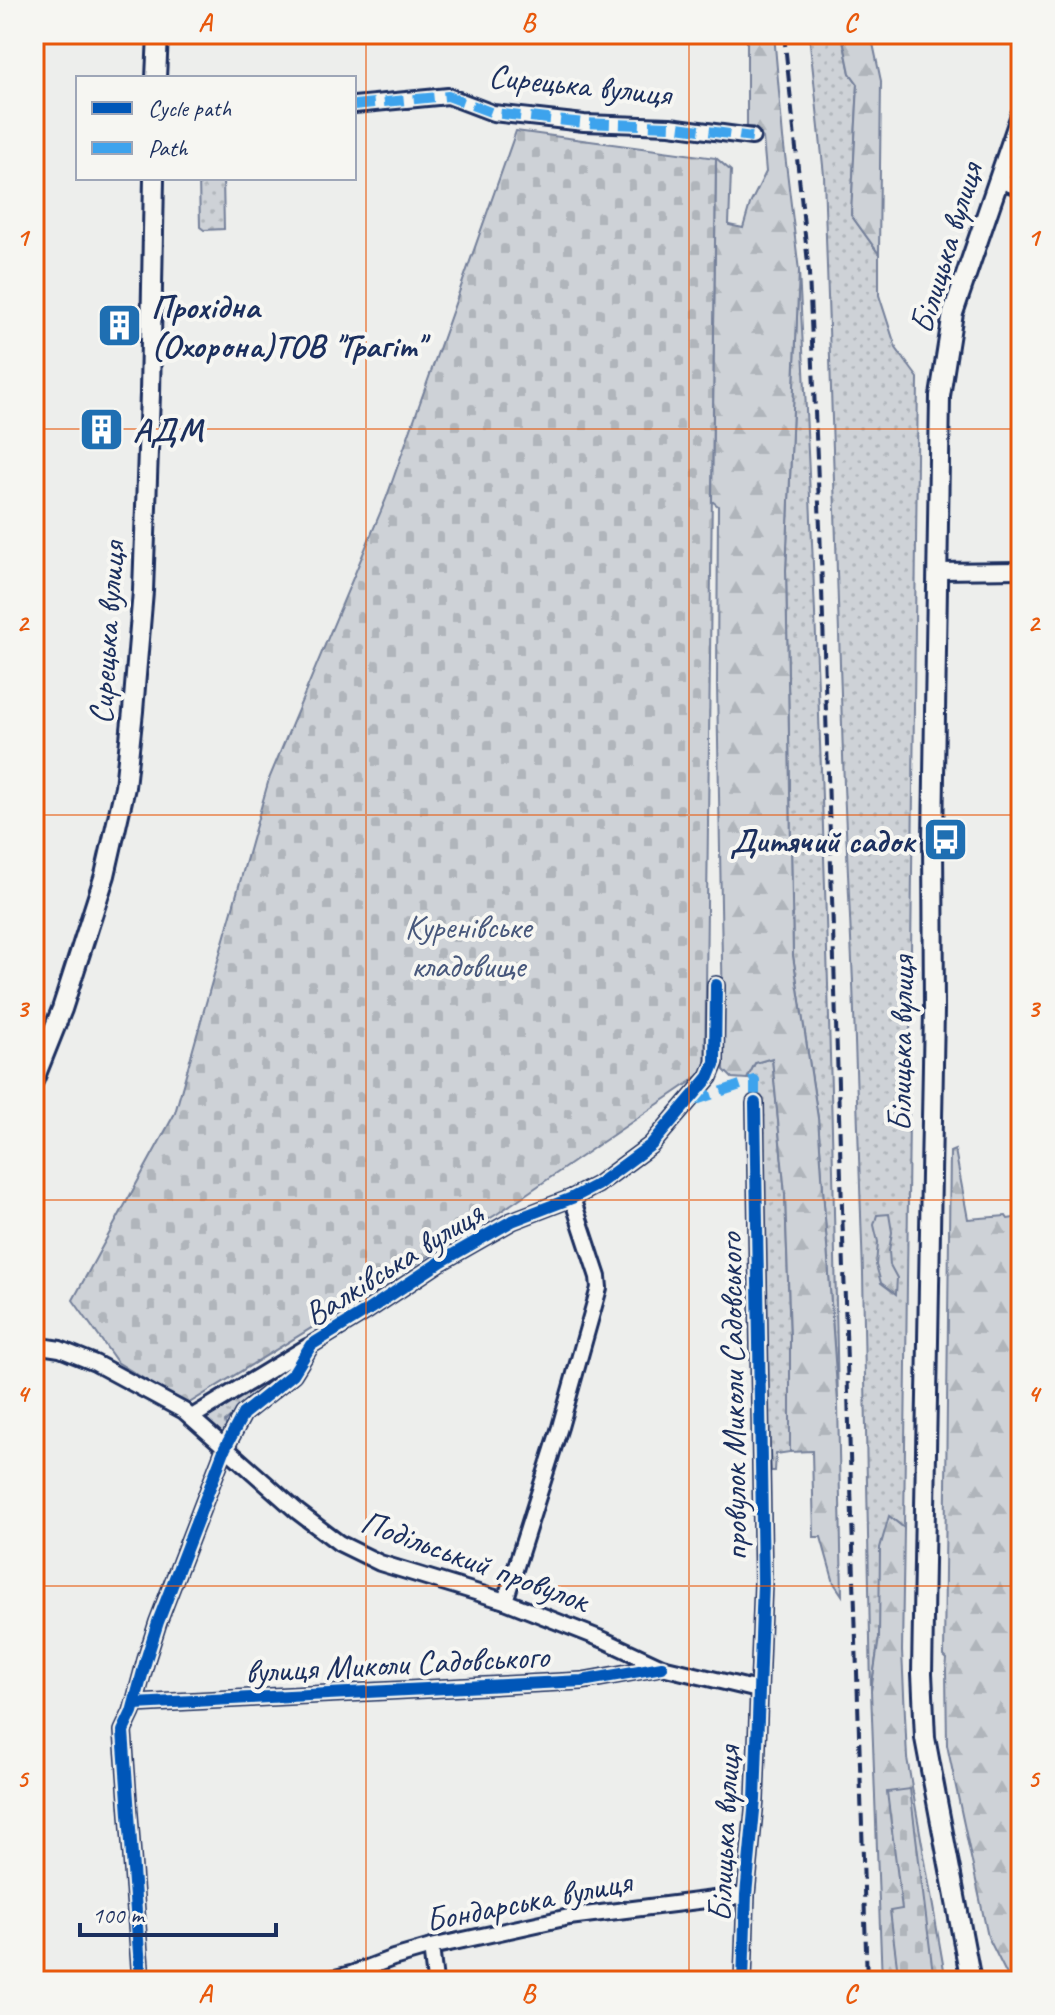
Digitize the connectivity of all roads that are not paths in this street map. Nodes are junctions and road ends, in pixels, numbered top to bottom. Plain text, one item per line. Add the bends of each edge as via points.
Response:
1 (158, 34) edge
2 (156, 76) edge
3 (356, 105) edge
4 (1021, 115) edge
5 (752, 137) dead end
6 (154, 180) edge
7 (998, 180) junction
8 (1021, 188) edge
9 (1021, 570) edge
10 (937, 571) junction
11 (716, 985) dead end
12 (34, 1079) edge
13 (755, 1103) dead end
14 (572, 1198) junction
15 (34, 1345) edge
16 (311, 1345) junction
17 (192, 1417) junction
18 (225, 1448) junction
19 (505, 1601) junction
20 (662, 1667) junction
21 (758, 1690) junction
22 (135, 1704) junction
23 (746, 1895) junction
24 (431, 1947) junction
25 (141, 1981) edge
26 (324, 1981) edge
27 (435, 1981) edge
28 (743, 1981) edge
29 (971, 1981) edge

1 - 2 main road
3 - 5 street, Сирецька вулиця via 448,96 493,113
4 - 7 main road, Білицька вулиця
6 - 12 main road, Сирецька вулиця via 143,591 125,787 105,875
7 - 8 street
7 - 10 main road, Білицька вулиця via 953,313 944,359
9 - 10 street
10 - 29 main road, Білицька вулиця via 922,1673 925,1738
11 - 14 street, Валківська вулиця via 715,1062 709,1077 651,1145
13 - 21 street, провулок Миколи Садовського via 763,1583
14 - 16 street, Валківська вулиця via 512,1221
14 - 19 street via 599,1288
15 - 17 street, Подільський провулок via 95,1363
16 - 17 street
16 - 18 street, Валківська вулиця via 293,1374 243,1414
17 - 18 street, Подільський провулок
18 - 19 street, Подільський провулок via 339,1543 391,1567
18 - 22 street, Валківська вулиця via 158,1622
19 - 20 street, Подільський провулок
20 - 21 street, Подільський провулок
20 - 22 street, вулиця Миколи Садовського via 582,1681
21 - 23 street, Білицька вулиця
22 - 25 street, Валківська вулиця via 123,1731
23 - 24 street, Бондарська вулиця via 569,1917
23 - 28 street, Білицька вулиця
24 - 26 street, Бондарська вулиця
24 - 27 street

